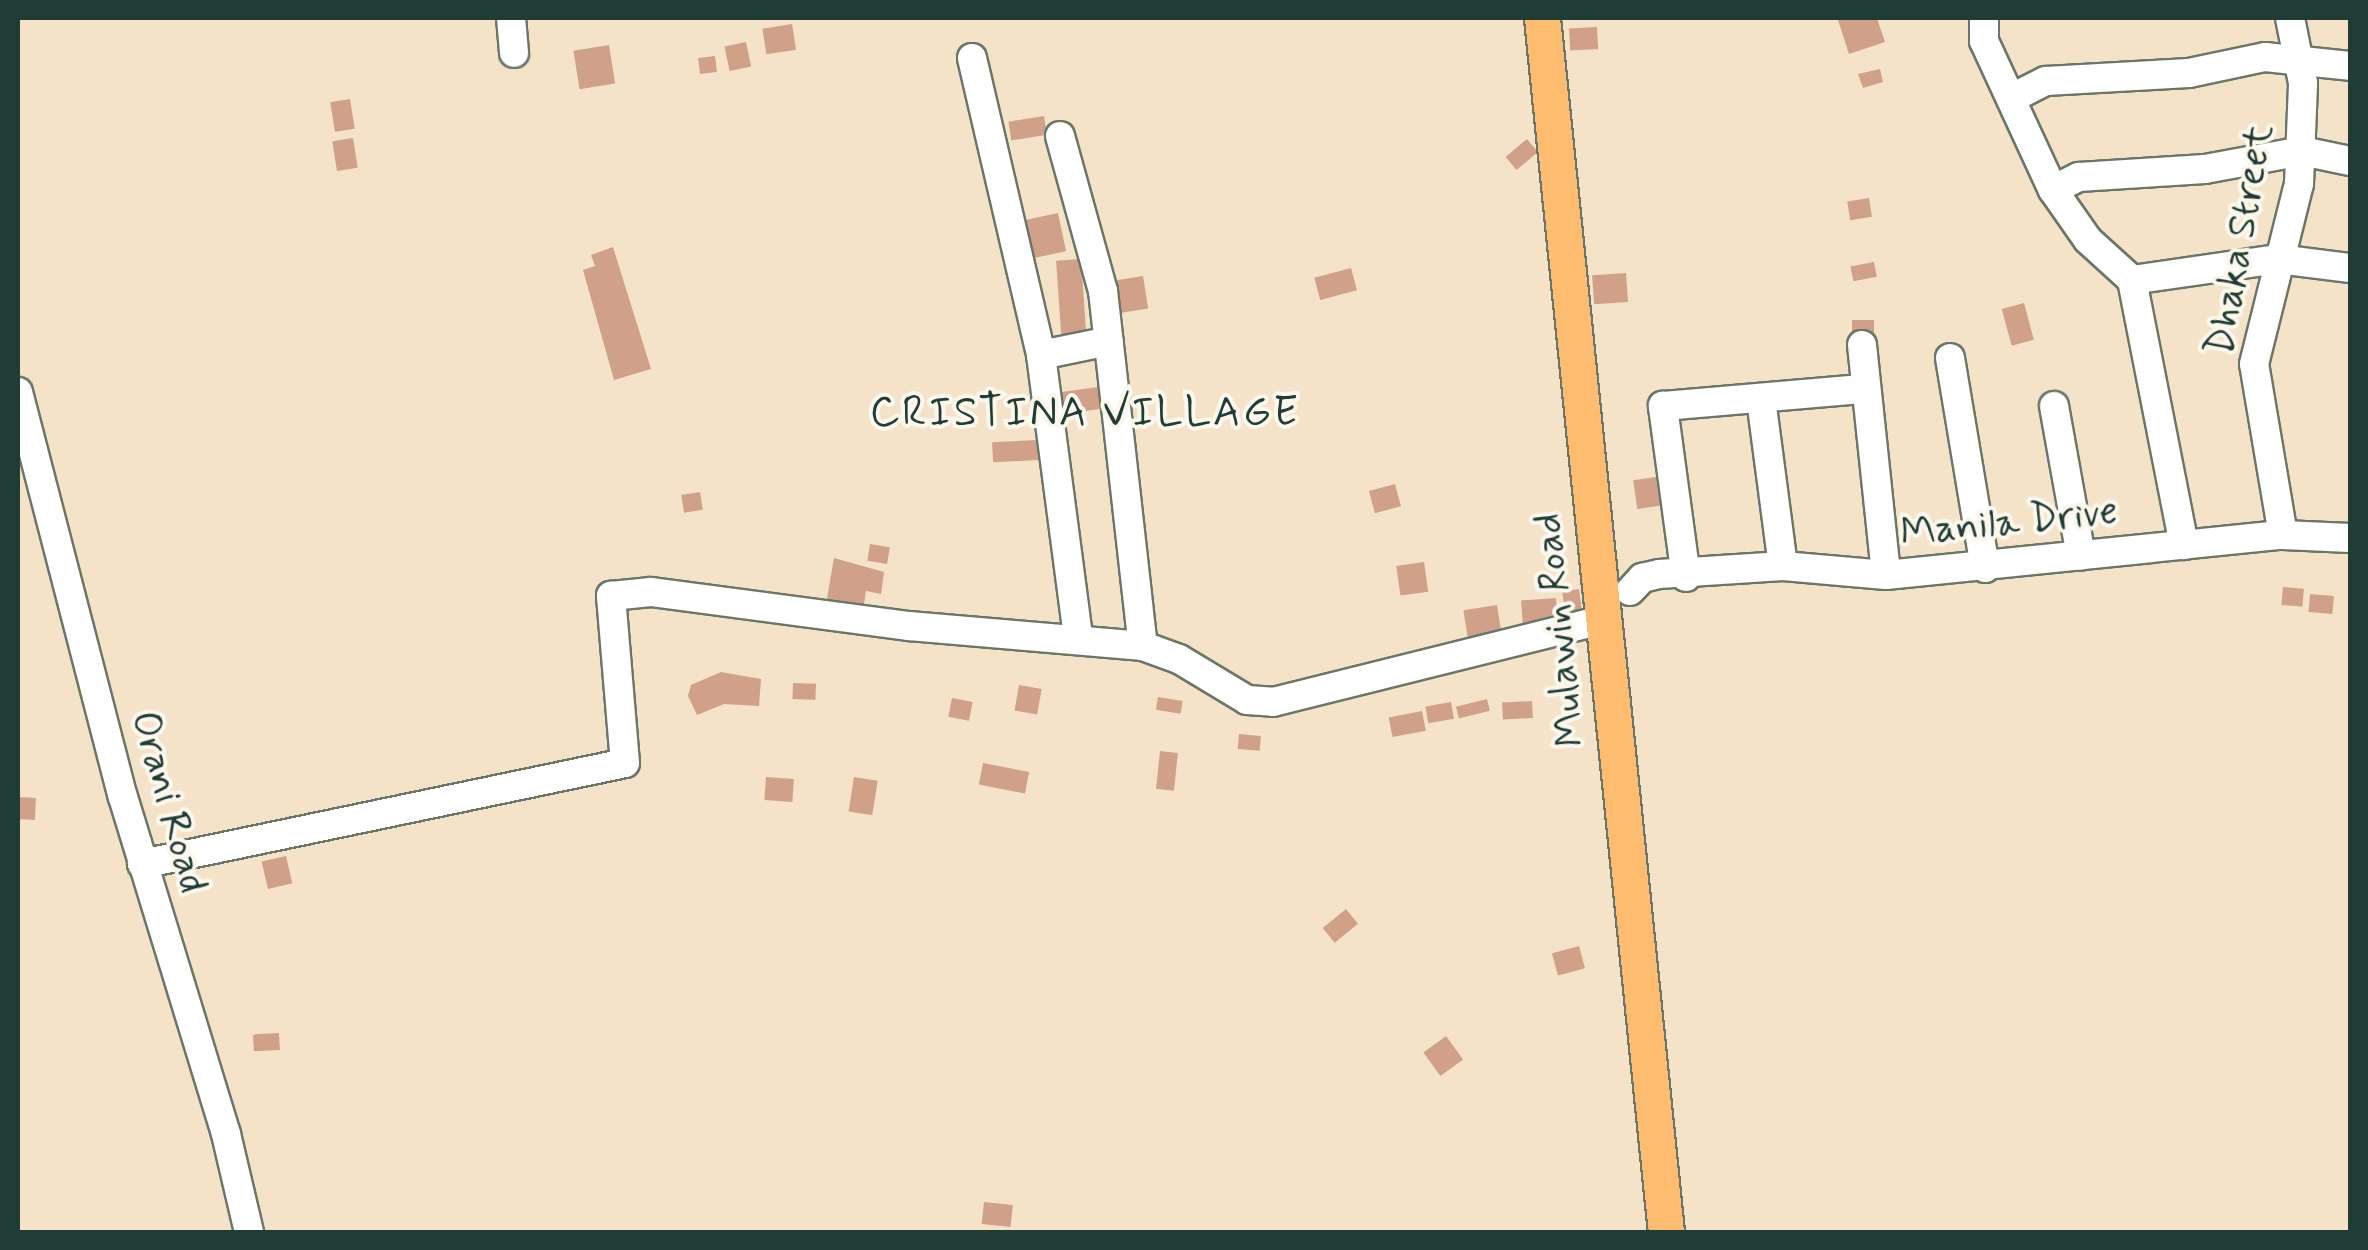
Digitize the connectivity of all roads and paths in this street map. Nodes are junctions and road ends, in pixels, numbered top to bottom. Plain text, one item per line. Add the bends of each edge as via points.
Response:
1 (511, 18) edge
2 (1542, 18) edge
3 (2290, 18) edge
4 (1984, 30) edge
5 (514, 53) dead end
6 (972, 58) dead end
7 (2298, 58) junction
8 (2350, 66) edge
9 (2012, 98) junction
10 (1060, 136) dead end
11 (2302, 151) junction
12 (2350, 161) edge
13 (2053, 190) junction
14 (2278, 260) junction
15 (2350, 268) edge
16 (2132, 280) junction
17 (1109, 341) junction
18 (1862, 346) dead end
19 (1041, 355) junction
20 (1950, 358) dead end
21 (1862, 389) junction
22 (18, 392) edge
23 (1761, 398) junction
24 (2054, 406) dead end
25 (2283, 535) junction
26 (2350, 539) edge
27 (2184, 546) junction
28 (2081, 556) junction
29 (2350, 557) edge
30 (1783, 566) junction
31 (1985, 568) junction
32 (1886, 575) junction
33 (1682, 577) junction
34 (1609, 603) junction
35 (1078, 637) junction
36 (1143, 646) junction
37 (142, 864) junction
38 (249, 1232) edge
39 (1666, 1232) edge

1 - 5 street
2 - 34 main road, Mulawin Road
3 - 7 street, Dhaka Street
4 - 9 street
6 - 19 street
7 - 8 street
7 - 9 street via 2239,60 2189,74 2073,77 2046,81
7 - 11 street, Dhaka Street
9 - 13 street
10 - 17 street via 1103,291
11 - 12 street
11 - 13 street via 2205,169 2079,177
11 - 14 street, Dhaka Street
13 - 16 street via 2088,240
14 - 15 street
14 - 16 street
14 - 25 street, Dhaka Street via 2254,364
16 - 27 street
17 - 19 street
17 - 36 street
18 - 21 street
19 - 35 street
20 - 31 street
21 - 23 street
21 - 32 street
22 - 37 street, Orani Road
23 - 30 street
23 - 33 street via 1663,406
24 - 28 street
25 - 26 street, Manila Drive
25 - 27 street, Manila Drive
26 - 29 street
27 - 28 street, Manila Drive
28 - 31 street, Manila Drive
30 - 32 street, Manila Drive
30 - 33 street, Manila Drive
31 - 32 street, Manila Drive
33 - 34 street, Manila Drive via 1642,578
34 - 36 street, Manila Drive via 1272,702 1247,700 1179,659
34 - 39 main road, Mulawin Road
35 - 36 street, Manila Drive
35 - 37 street, Manila Drive via 909,626 651,592 612,596 625,763
37 - 38 street, Orani Road via 226,1134

